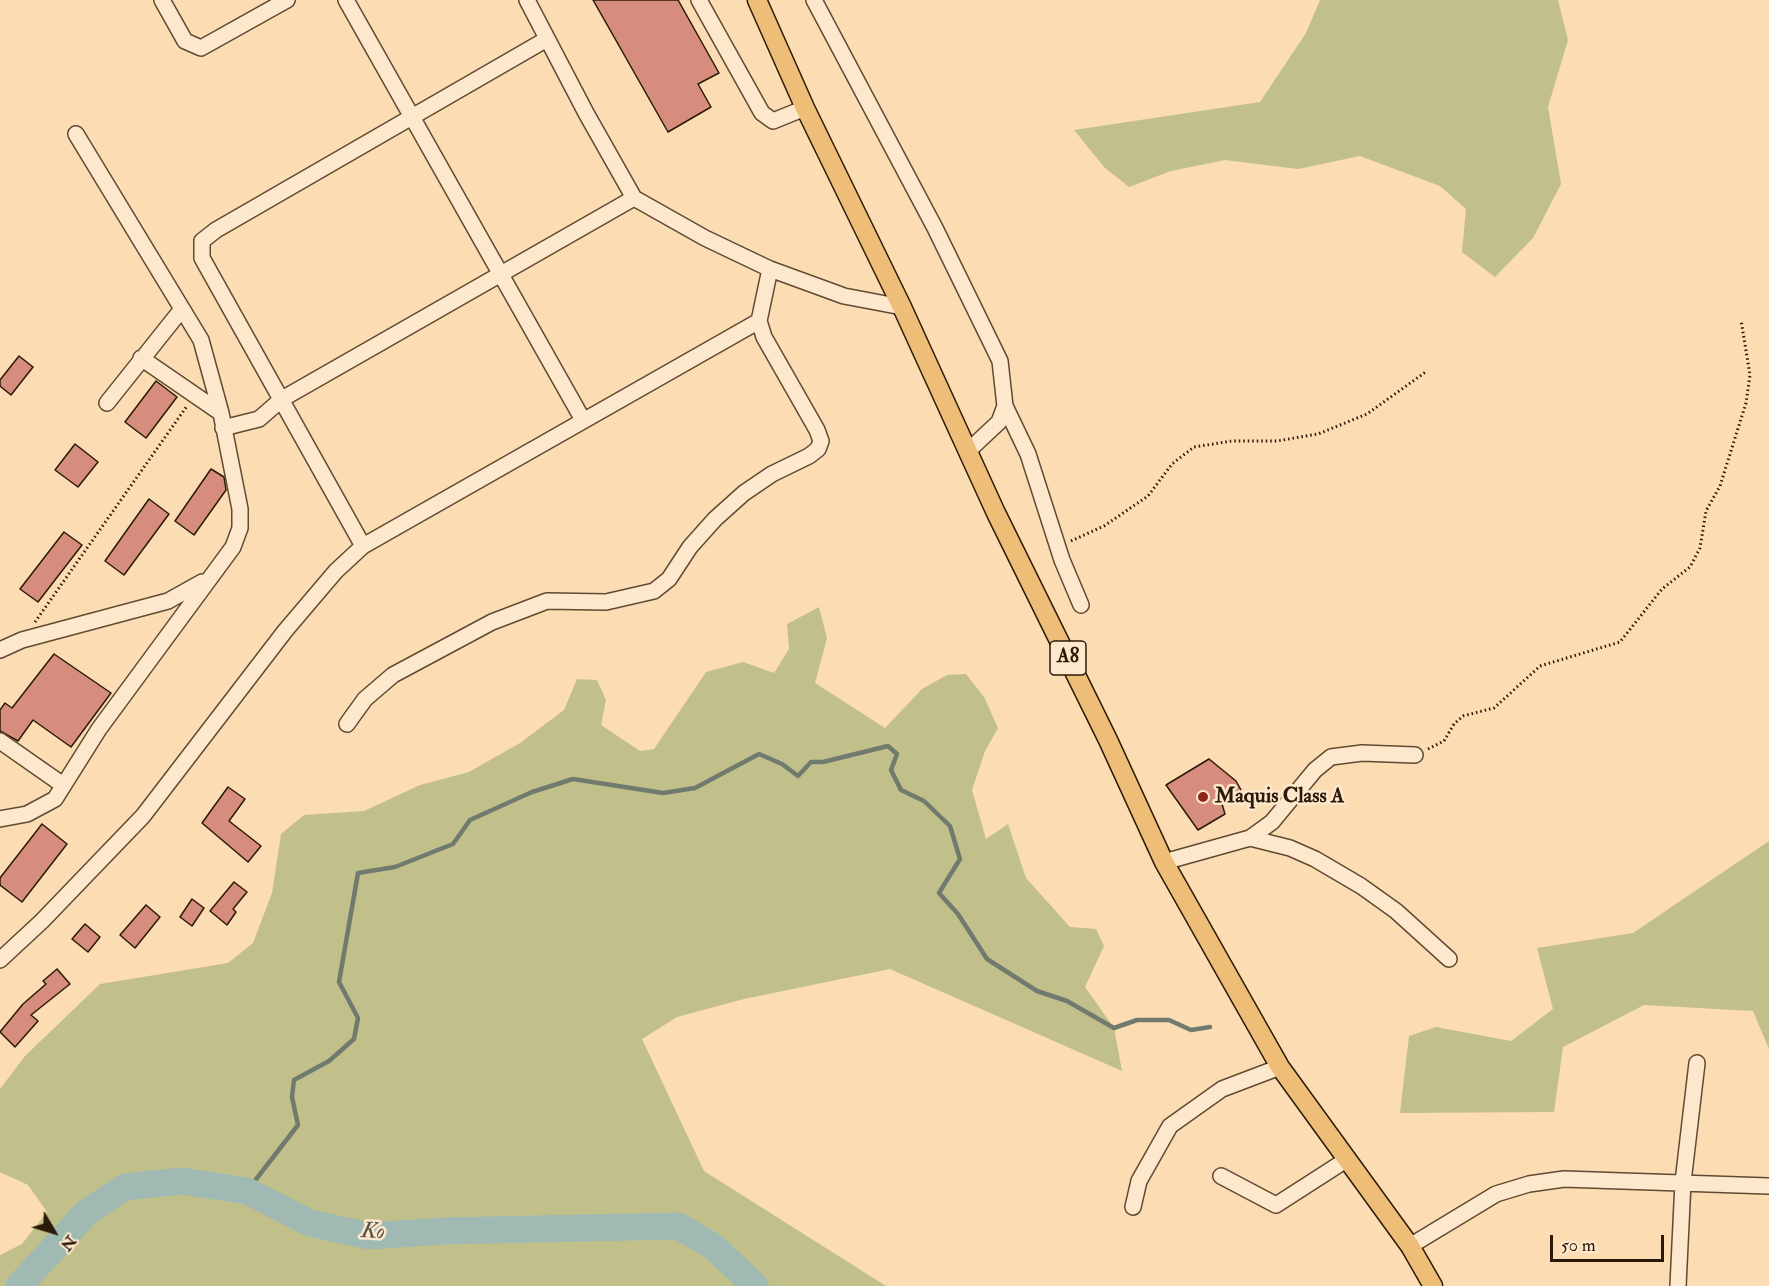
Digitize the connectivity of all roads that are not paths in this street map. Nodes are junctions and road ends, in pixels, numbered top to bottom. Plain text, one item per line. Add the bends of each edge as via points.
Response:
1 (162, 0) edge
2 (287, 0) edge
3 (346, 0) edge
4 (527, 0) edge
5 (699, 0) edge
6 (757, 0) edge
7 (814, 0) edge
8 (547, 39) junction
9 (805, 108) junction
10 (413, 116) junction
11 (76, 134) dead end
12 (634, 198) junction
13 (770, 269) junction
14 (501, 274) junction
15 (902, 307) junction
16 (182, 309) junction
17 (759, 321) junction
18 (141, 358) junction
19 (282, 399) junction
20 (107, 403) dead end
21 (1005, 406) junction
22 (583, 420) junction
23 (222, 421) junction
24 (968, 451) junction
25 (363, 546) junction
26 (207, 579) junction
27 (1081, 605) dead end
28 (0, 650) edge
29 (347, 724) dead end
30 (0, 741) edge
31 (1415, 755) road end
32 (63, 785) junction
33 (0, 819) edge
34 (1250, 838) junction
35 (1164, 862) junction
36 (1449, 959) dead end
37 (0, 960) edge
38 (1697, 1063) dead end
39 (1280, 1067) junction
40 (1346, 1160) junction
41 (1221, 1176) dead end
42 (1683, 1182) junction
43 (1768, 1186) edge
44 (1133, 1207) dead end
45 (1410, 1246) junction
46 (1433, 1286) edge
47 (1678, 1286) edge

1 - 2 street via 185,40 201,48
3 - 10 street
4 - 8 street
5 - 9 street via 762,113 774,121
6 - 9 main road, A8
7 - 21 street via 987,332 1000,362
8 - 10 street
8 - 12 street
9 - 15 main road, A8
10 - 14 street
10 - 19 street via 202,241 202,258
11 - 16 street
12 - 13 street
12 - 14 street
13 - 15 street via 844,296
13 - 17 street
14 - 19 street
14 - 22 street
15 - 24 main road, A8
16 - 18 street
16 - 23 street via 201,340
17 - 22 street
17 - 29 street via 764,337 817,430 821,441 818,449 744,493 715,519 669,579 654,591 606,603 547,601 502,618 393,675 365,699
18 - 20 street
18 - 23 street
19 - 23 street via 259,419
19 - 25 street
21 - 24 street via 999,422
21 - 27 street via 1032,462
22 - 25 street
23 - 26 street via 240,509 240,528 233,547
24 - 35 main road, A8
25 - 37 street via 285,631 143,816
26 - 28 street via 168,601 22,640
26 - 32 street
30 - 32 street
31 - 34 street via 1362,753 1331,757 1315,770 1272,822
32 - 33 street via 55,799 27,814
34 - 35 street
34 - 36 street via 1290,848 1339,872 1396,911
35 - 39 main road, A8
38 - 42 street
39 - 40 main road, A8
39 - 44 street via 1222,1089 1170,1126 1139,1181
40 - 41 street via 1276,1205
40 - 45 main road, A8
42 - 43 street
42 - 45 street via 1564,1179 1529,1184 1496,1194
42 - 47 street
45 - 46 main road, A8

